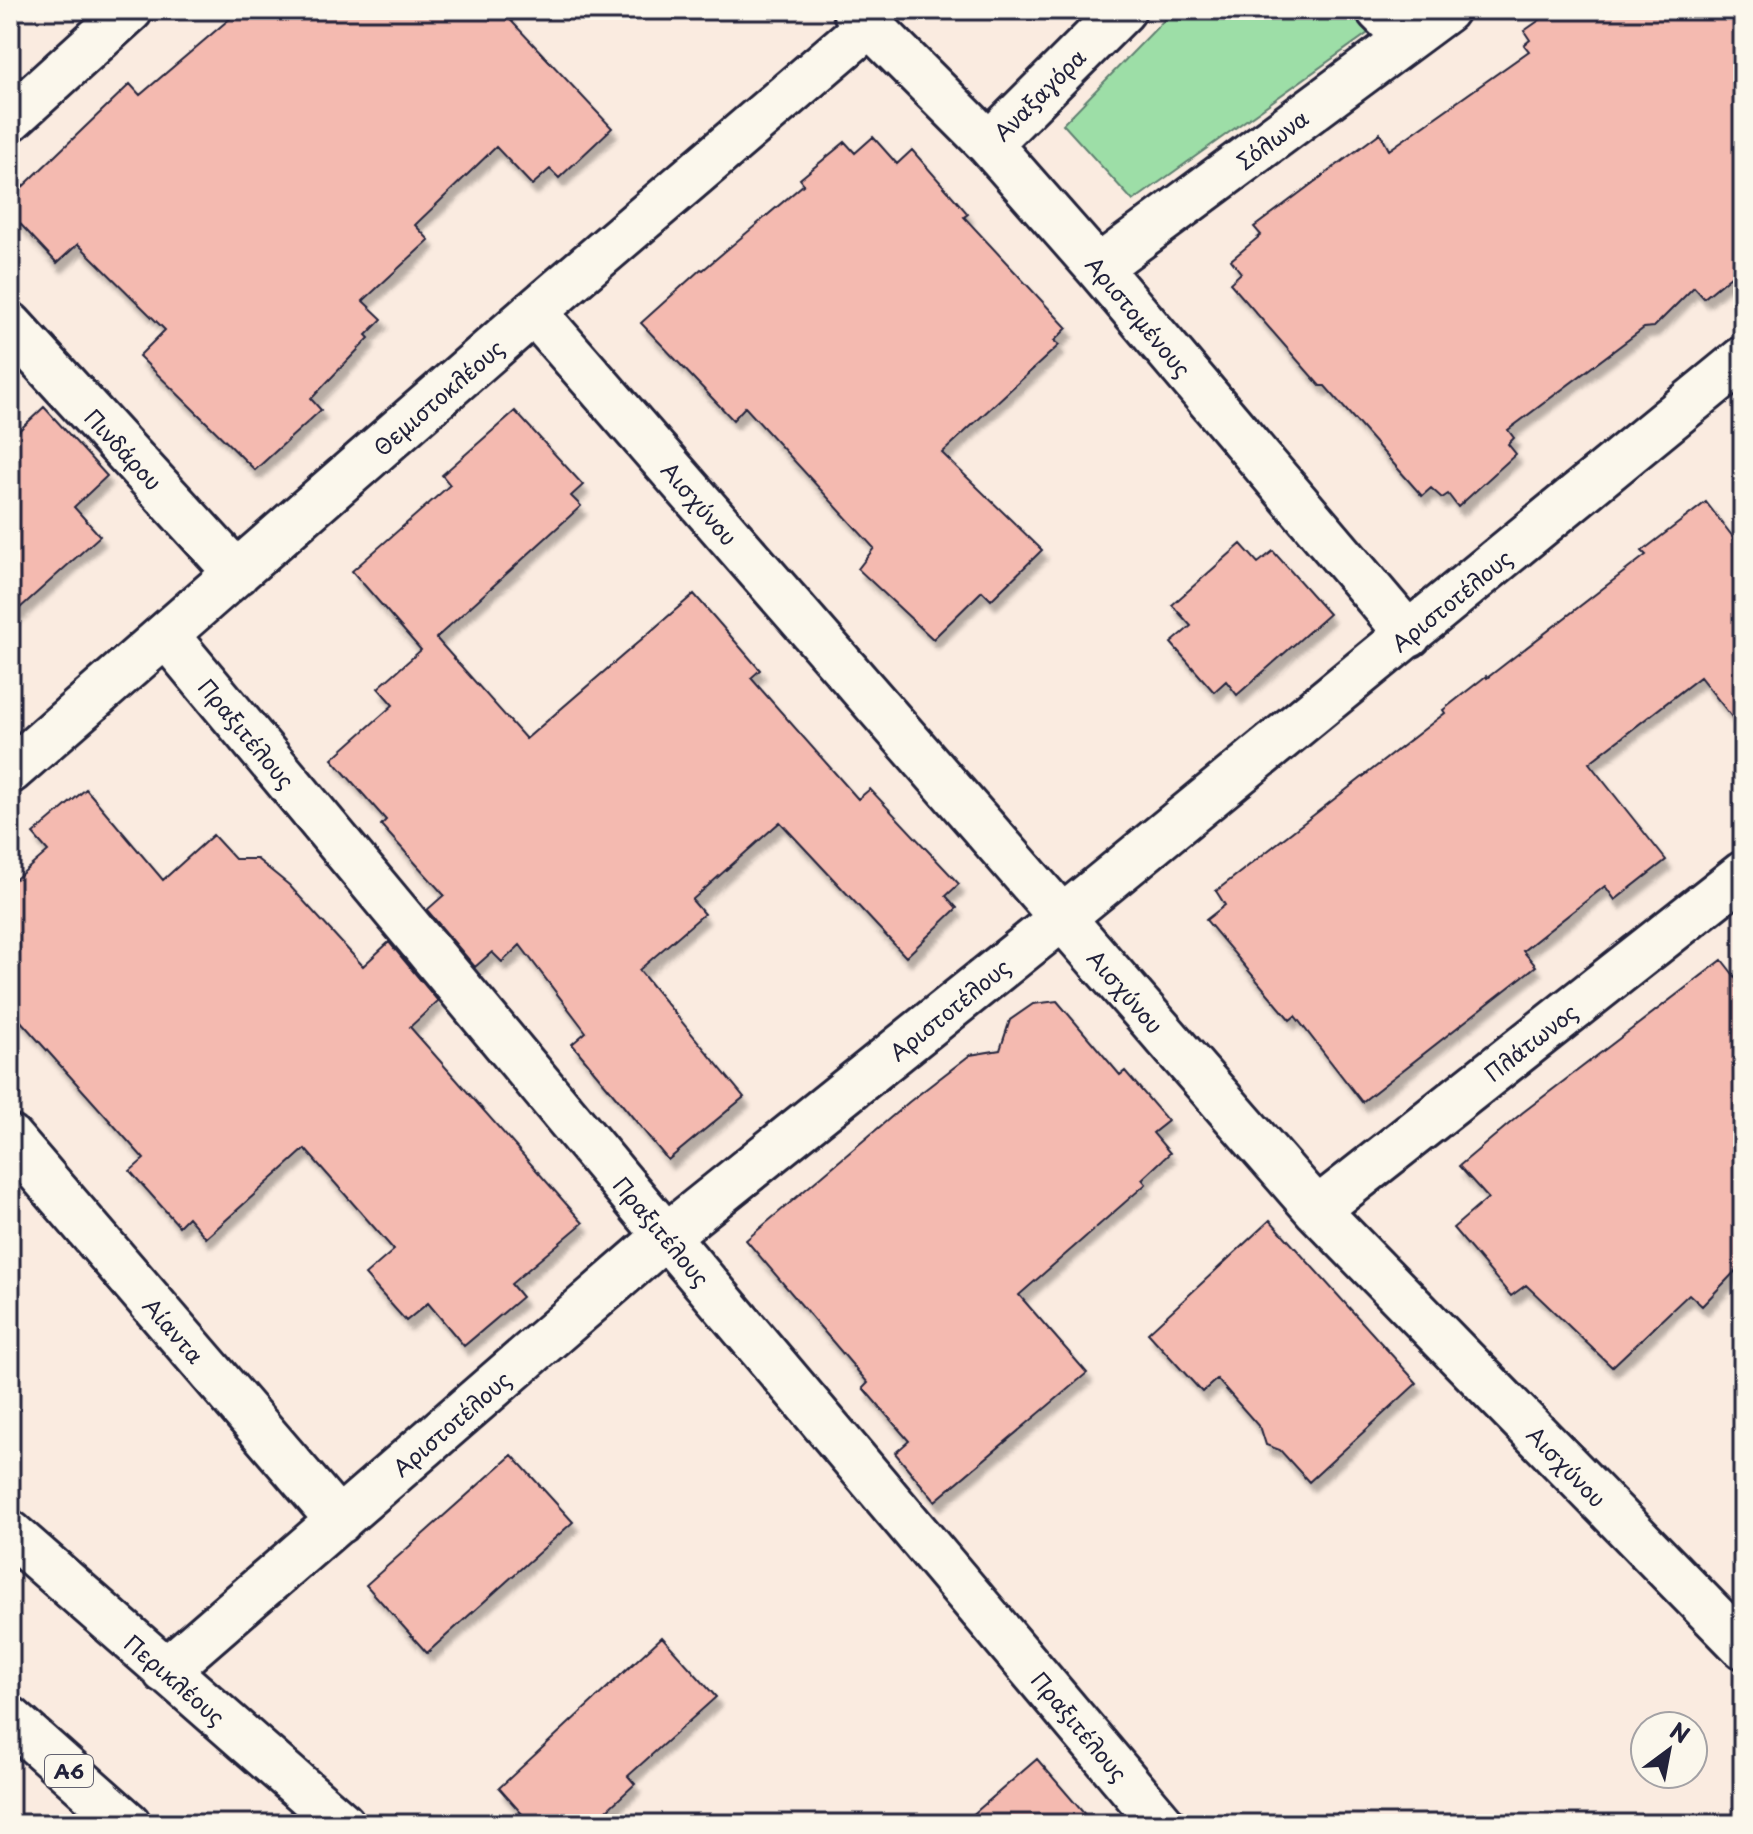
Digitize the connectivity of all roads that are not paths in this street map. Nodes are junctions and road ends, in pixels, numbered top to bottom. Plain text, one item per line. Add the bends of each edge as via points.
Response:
1 (130, 10) edge
2 (1123, 10) edge
3 (1446, 10) edge
4 (862, 18) edge
5 (1393, 24) edge
6 (10, 119) edge
7 (989, 144) junction
8 (1098, 268) junction
9 (534, 312) junction
10 (10, 325) edge
11 (1743, 359) edge
12 (237, 573) junction
13 (166, 635) junction
14 (1409, 635) junction
15 (10, 771) edge
16 (1743, 874) edge
17 (1062, 918) junction
18 (10, 1138) edge
19 (1317, 1210) junction
20 (666, 1236) junction
21 (339, 1521) junction
22 (10, 1533) edge
23 (1743, 1646) edge
24 (165, 1671) junction
25 (10, 1719) edge
26 (128, 1824) edge
27 (342, 1824) edge
28 (1162, 1824) edge

1 - 6 main road
2 - 7 main road, Αναξαγόρα
3 - 5 main road, Σόλωνα
4 - 7 main road, Αριστομένους
4 - 9 main road, Θεμιστοκλέους
5 - 8 main road, Σόλωνα
7 - 8 main road, Αριστομένους
8 - 14 main road, Αριστομένους
9 - 12 main road, Θεμιστοκλέους
9 - 17 main road, Αισχύνου
10 - 12 main road, Πινδάρου
11 - 14 main road, Αριστοτέλους
12 - 13 main road, Θεμιστοκλέους
13 - 15 main road, Θεμιστοκλέους
13 - 20 main road, Πραξιτέλους
14 - 17 main road, Αριστοτέλους
16 - 19 main road, Πλάτωνος
17 - 19 main road, Αισχύνου
17 - 20 main road, Αριστοτέλους
18 - 21 main road, Αίαντα
19 - 23 main road, Αισχύνου
20 - 21 main road, Αριστοτέλους
20 - 28 main road, Πραξιτέλους
21 - 24 main road, Αριστοτέλους
22 - 24 main road, Περικλέους
24 - 27 main road, Περικλέους
25 - 26 main road, Α6

